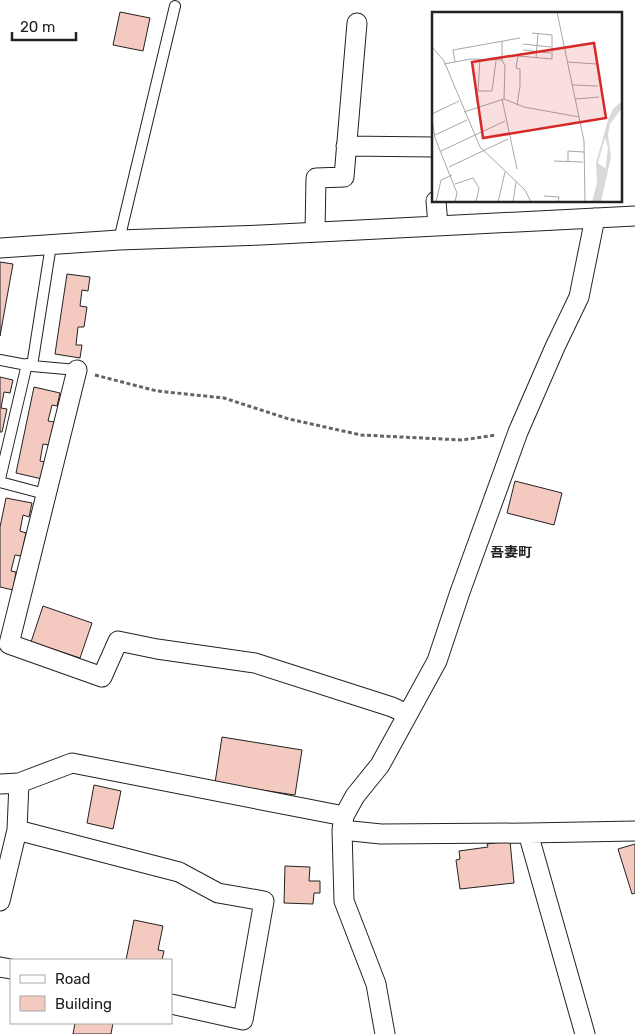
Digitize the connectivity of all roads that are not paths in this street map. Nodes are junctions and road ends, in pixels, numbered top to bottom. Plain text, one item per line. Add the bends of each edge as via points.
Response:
1 (175, 6) dead end
2 (356, 23) dead end
3 (432, 145) edge
4 (346, 146) junction
5 (436, 202) edge
6 (635, 216) edge
7 (595, 218) junction
8 (438, 225) junction
9 (315, 232) junction
10 (119, 240) junction
11 (52, 245) junction
12 (0, 248) edge
13 (0, 360) edge
14 (29, 365) junction
15 (77, 370) joint
16 (0, 481) edge
17 (45, 494) junction
18 (407, 714) junction
19 (19, 783) junction
20 (0, 784) edge
21 (343, 823) junction
22 (17, 830) junction
23 (635, 831) edge
24 (528, 833) junction
25 (0, 901) edge
26 (172, 1004) edge
27 (385, 1034) edge
28 (585, 1034) edge

1 - 10 lane
2 - 4 street
3 - 4 street
4 - 9 street via 344,177 316,178
5 - 8 street
6 - 7 street
7 - 8 street
7 - 18 street via 579,297 518,432 437,660
8 - 9 street
9 - 10 street
10 - 11 street
11 - 12 street
11 - 14 lane
13 - 14 lane
14 - 15 lane
14 - 16 lane
15 - 17 street
16 - 17 lane
17 - 18 street via 9,644 102,677 118,641 256,663
18 - 21 street via 380,765 355,796
19 - 20 street
19 - 21 street via 72,764
19 - 22 street
21 - 24 street via 382,834
21 - 27 street via 344,902 376,984
22 - 25 street
22 - 26 street via 179,872 218,893 264,901 242,1020
23 - 24 street
24 - 28 street

